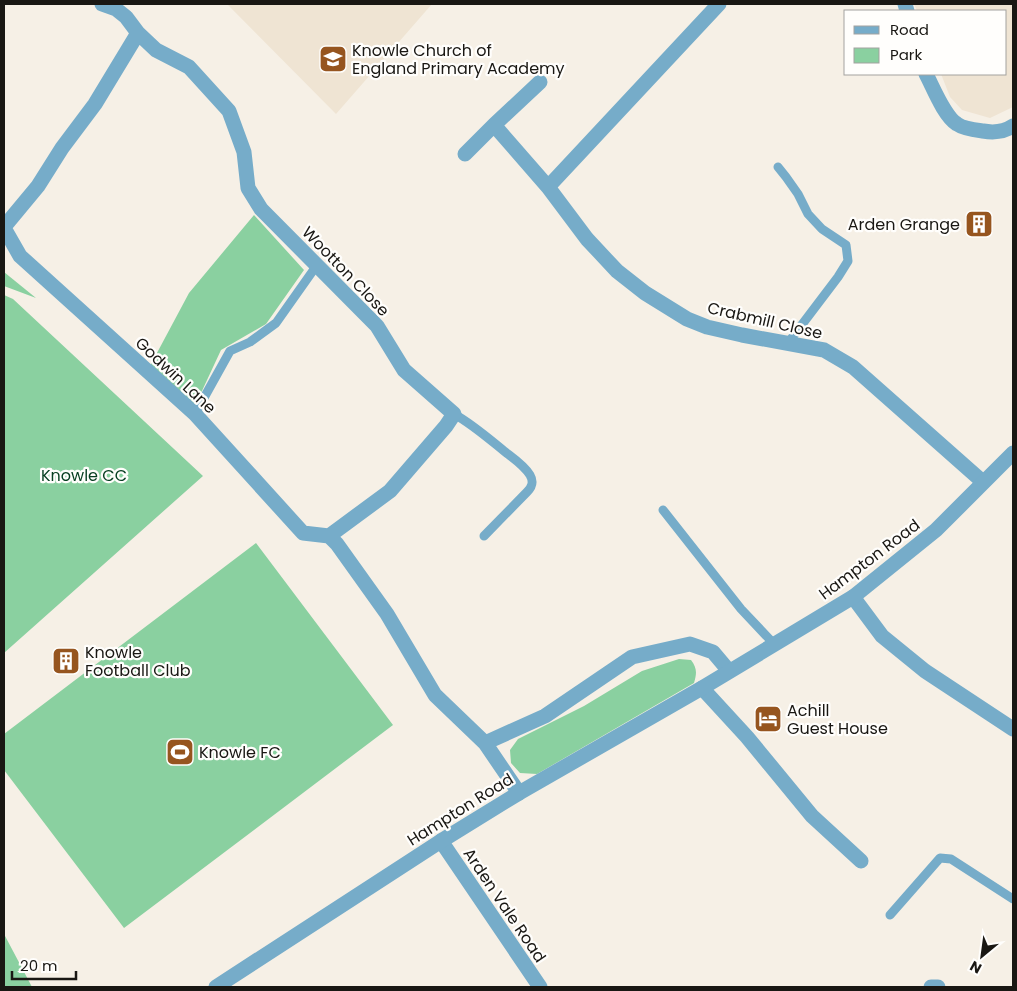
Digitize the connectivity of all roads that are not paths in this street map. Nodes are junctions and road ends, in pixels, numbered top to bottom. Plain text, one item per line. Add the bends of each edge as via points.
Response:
1 (102, 4) edge
2 (719, 4) edge
3 (138, 33) junction
4 (926, 75) edge
5 (540, 82) dead end
6 (494, 125) junction
7 (1013, 126) edge
8 (465, 154) dead end
9 (778, 168) dead end
10 (548, 187) junction
11 (4, 228) edge
12 (317, 265) junction
13 (788, 343) junction
14 (195, 414) junction
15 (454, 414) junction
16 (1013, 453) edge
17 (983, 482) junction
18 (663, 510) dead end
19 (329, 536) junction
20 (484, 536) dead end
21 (853, 597) junction
22 (775, 645) junction
23 (729, 671) junction
24 (702, 688) junction
25 (1013, 730) edge
26 (485, 743) junction
27 (519, 793) junction
28 (441, 842) junction
29 (860, 861) dead end
30 (1013, 898) edge
31 (890, 915) dead end
32 (216, 987) edge
33 (540, 987) edge
34 (931, 987) edge
35 (938, 987) edge

1 - 3 street, Wootton Close via 126,17
2 - 10 street
3 - 11 street, Godwin Lane via 95,104 38,186
3 - 12 street, Wootton Close via 156,50 189,68 229,111 244,152 248,188 261,209
4 - 7 street via 943,108 956,124 992,133
5 - 6 street
6 - 8 street
6 - 10 street, Crabmill Close
9 - 13 lane via 798,194 808,214 822,229 846,245 848,261
10 - 13 street, Crabmill Close via 616,271 645,293 687,319 707,327
11 - 14 street, Godwin Lane via 20,256
12 - 14 lane via 276,323 250,342 230,351
12 - 15 street, Wootton Close via 377,326 404,370
13 - 17 street, Crabmill Close via 824,350 853,367
14 - 19 street, Godwin Lane via 303,533
15 - 19 street via 390,491
15 - 20 lane via 521,464 532,480 527,492
16 - 17 street, Hampton Road
17 - 21 street, Hampton Road via 936,530
18 - 22 lane via 741,609
19 - 26 street via 387,614 435,695
21 - 22 street, Hampton Road
21 - 25 street via 882,636 896,648
22 - 23 street, Hampton Road
23 - 24 street, Hampton Road
23 - 26 street via 713,652 690,644 632,657 545,716
24 - 27 street, Hampton Road
24 - 29 street via 812,816
26 - 27 street
27 - 28 street, Hampton Road
28 - 32 street, Hampton Road
28 - 33 street, Arden Vale Road
30 - 31 lane via 951,859 940,858
34 - 35 street

